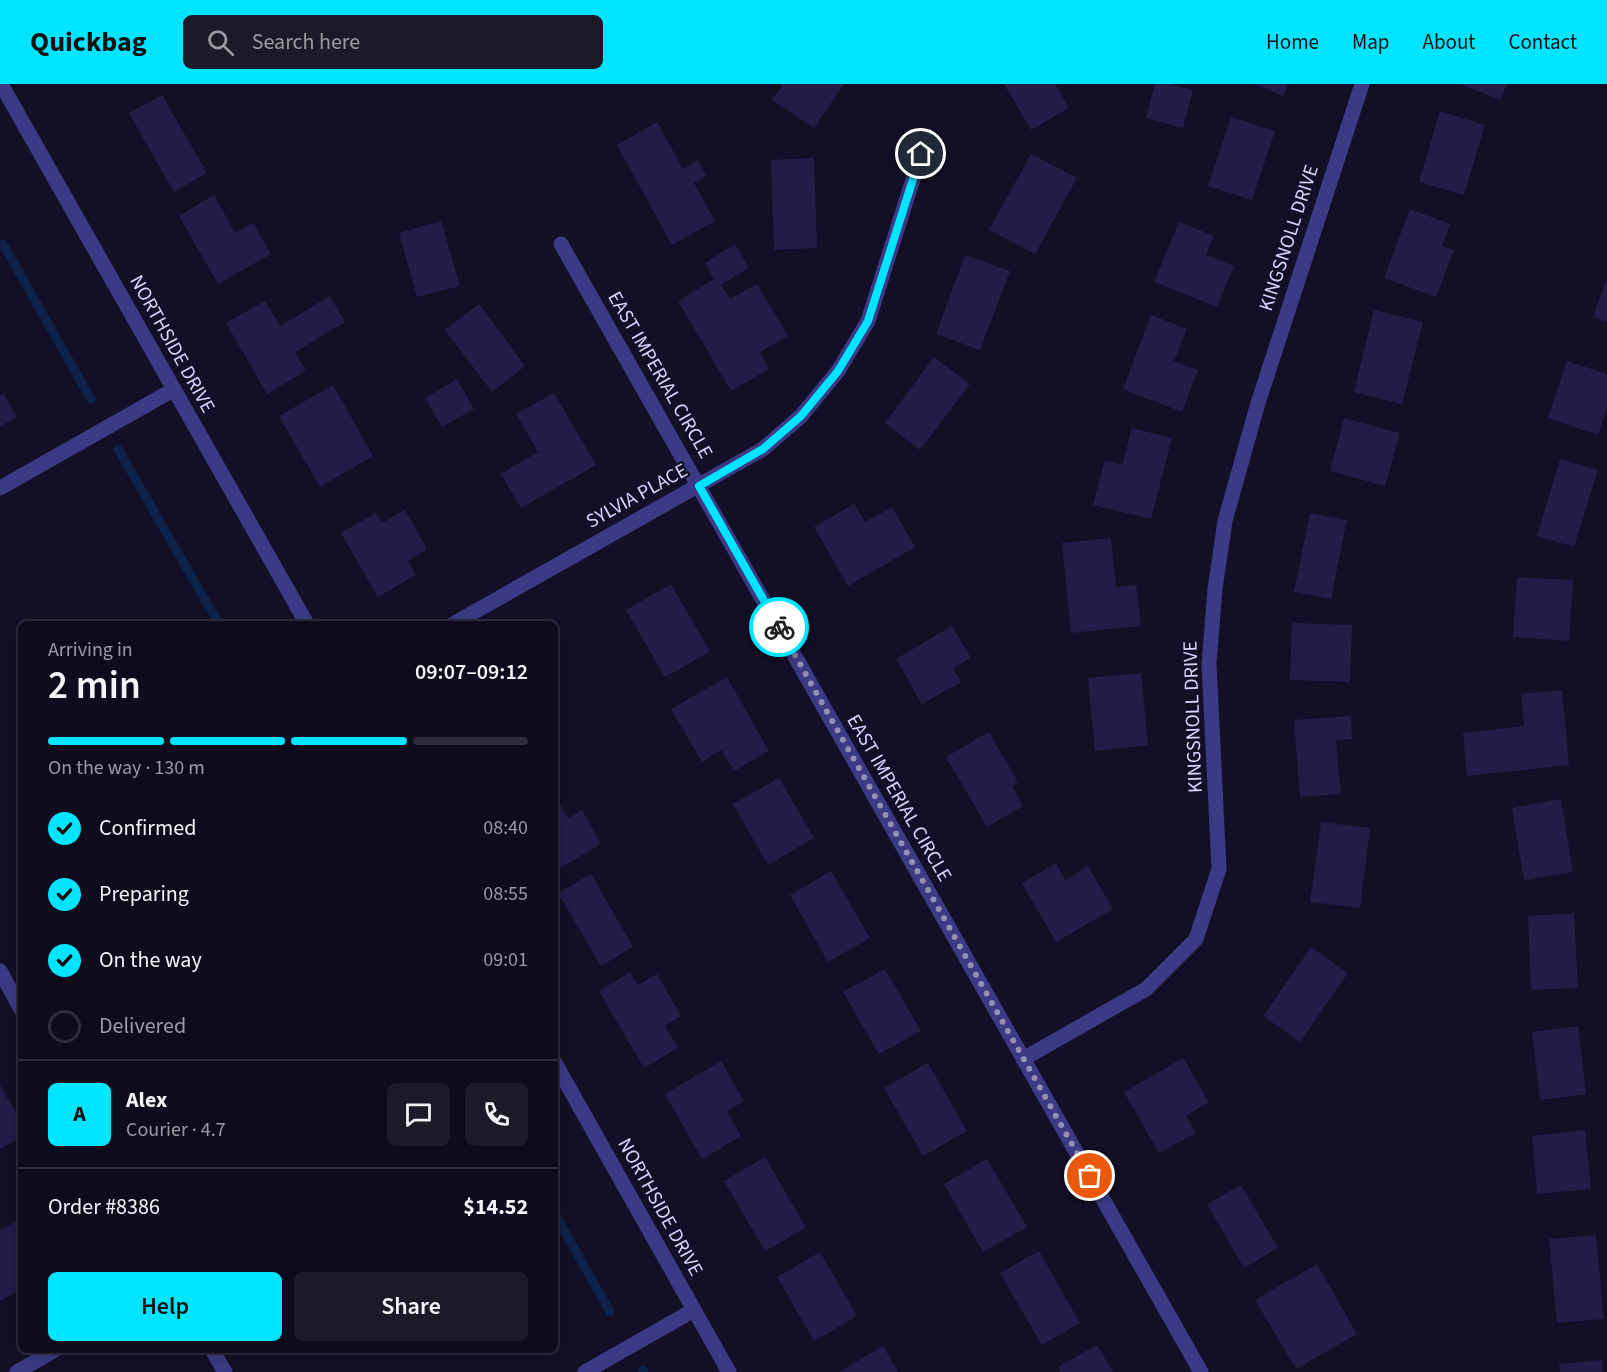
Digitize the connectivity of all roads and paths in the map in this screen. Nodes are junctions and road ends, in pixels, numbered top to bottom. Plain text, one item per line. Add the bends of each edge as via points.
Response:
1 (2, 84) edge
2 (1362, 84) edge
3 (921, 154) dead end
4 (561, 244) dead end
5 (173, 390) junction
6 (699, 486) junction
7 (0, 488) edge
8 (305, 621) edge
9 (458, 621) edge
10 (0, 971) edge
11 (4, 990) edge
12 (18, 1006) edge
13 (1023, 1059) junction
14 (558, 1068) edge
15 (694, 1310) junction
16 (50, 1353) edge
17 (214, 1353) edge
18 (16, 1372) edge
19 (225, 1372) edge
20 (585, 1372) edge
21 (729, 1372) edge
22 (1201, 1372) edge

1 - 5 street, NORTHSIDE DRIVE
2 - 13 street, KINGSNOLL DRIVE via 1258,403 1224,521 1209,664 1219,870 1196,939 1146,989
3 - 6 street, SYLVIA PLACE via 868,321 838,371 801,416 763,449
4 - 6 street, EAST IMPERIAL CIRCLE
5 - 7 street
5 - 8 street, NORTHSIDE DRIVE
6 - 9 street, SYLVIA PLACE
6 - 13 street, EAST IMPERIAL CIRCLE
10 - 11 street
11 - 12 street
13 - 22 street, EAST IMPERIAL CIRCLE
14 - 15 street, NORTHSIDE DRIVE
15 - 20 street
15 - 21 street, NORTHSIDE DRIVE
16 - 18 street
17 - 19 street

